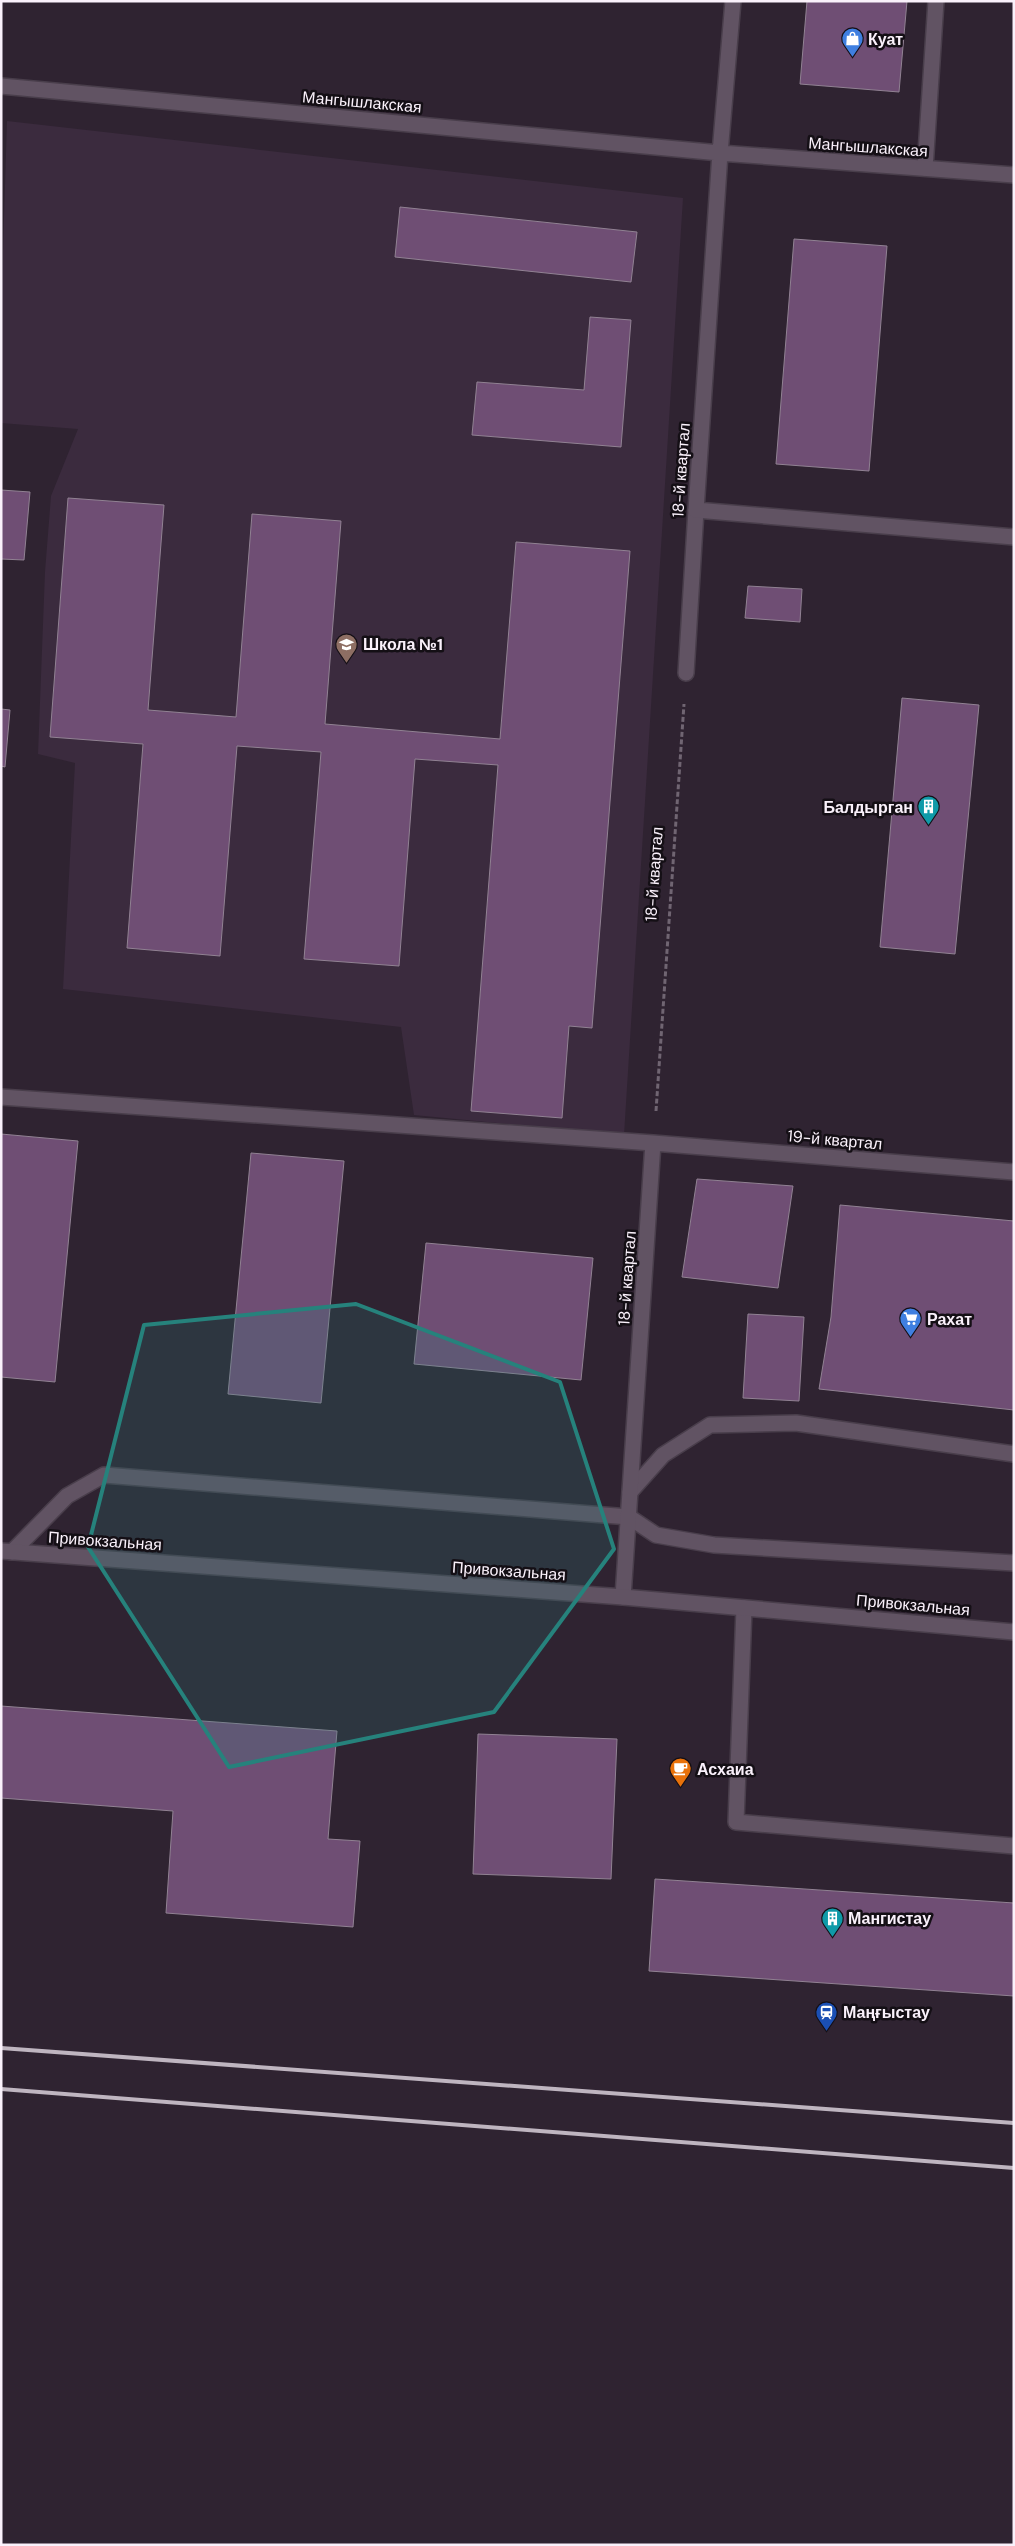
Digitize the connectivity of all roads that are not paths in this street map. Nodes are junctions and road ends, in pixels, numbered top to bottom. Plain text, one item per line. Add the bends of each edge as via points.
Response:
1 (733, 1) edge
2 (936, 1) edge
3 (1, 86) edge
4 (720, 153) junction
5 (925, 168) junction
6 (1014, 175) edge
7 (696, 510) junction
8 (1014, 537) edge
9 (686, 673) road end
10 (1, 1097) edge
11 (654, 1143) junction
12 (1014, 1172) edge
13 (1014, 1454) edge
14 (630, 1492) junction
15 (629, 1517) junction
16 (6, 1552) edge
17 (1014, 1563) edge
18 (623, 1597) junction
19 (744, 1608) junction
20 (1014, 1632) edge
21 (1014, 1846) edge

1 - 4 street
2 - 5 street
3 - 4 street, Мангышлакская
4 - 5 street, Мангышлакская
4 - 7 street, 18-й квартал
5 - 6 street, Мангышлакская
7 - 8 street
7 - 9 street, 18-й квартал
10 - 11 street, 19-й квартал
11 - 12 street, 19-й квартал
11 - 14 street, 18-й квартал
13 - 14 street via 796,1423 710,1425 663,1455
14 - 15 street, 18-й квартал
15 - 16 street via 104,1476 66,1496
15 - 17 street via 656,1535 714,1545
15 - 18 street, 18-й квартал
16 - 18 street, Привокзальная
18 - 19 street, Привокзальная
19 - 20 street, Привокзальная
19 - 21 street via 736,1822

